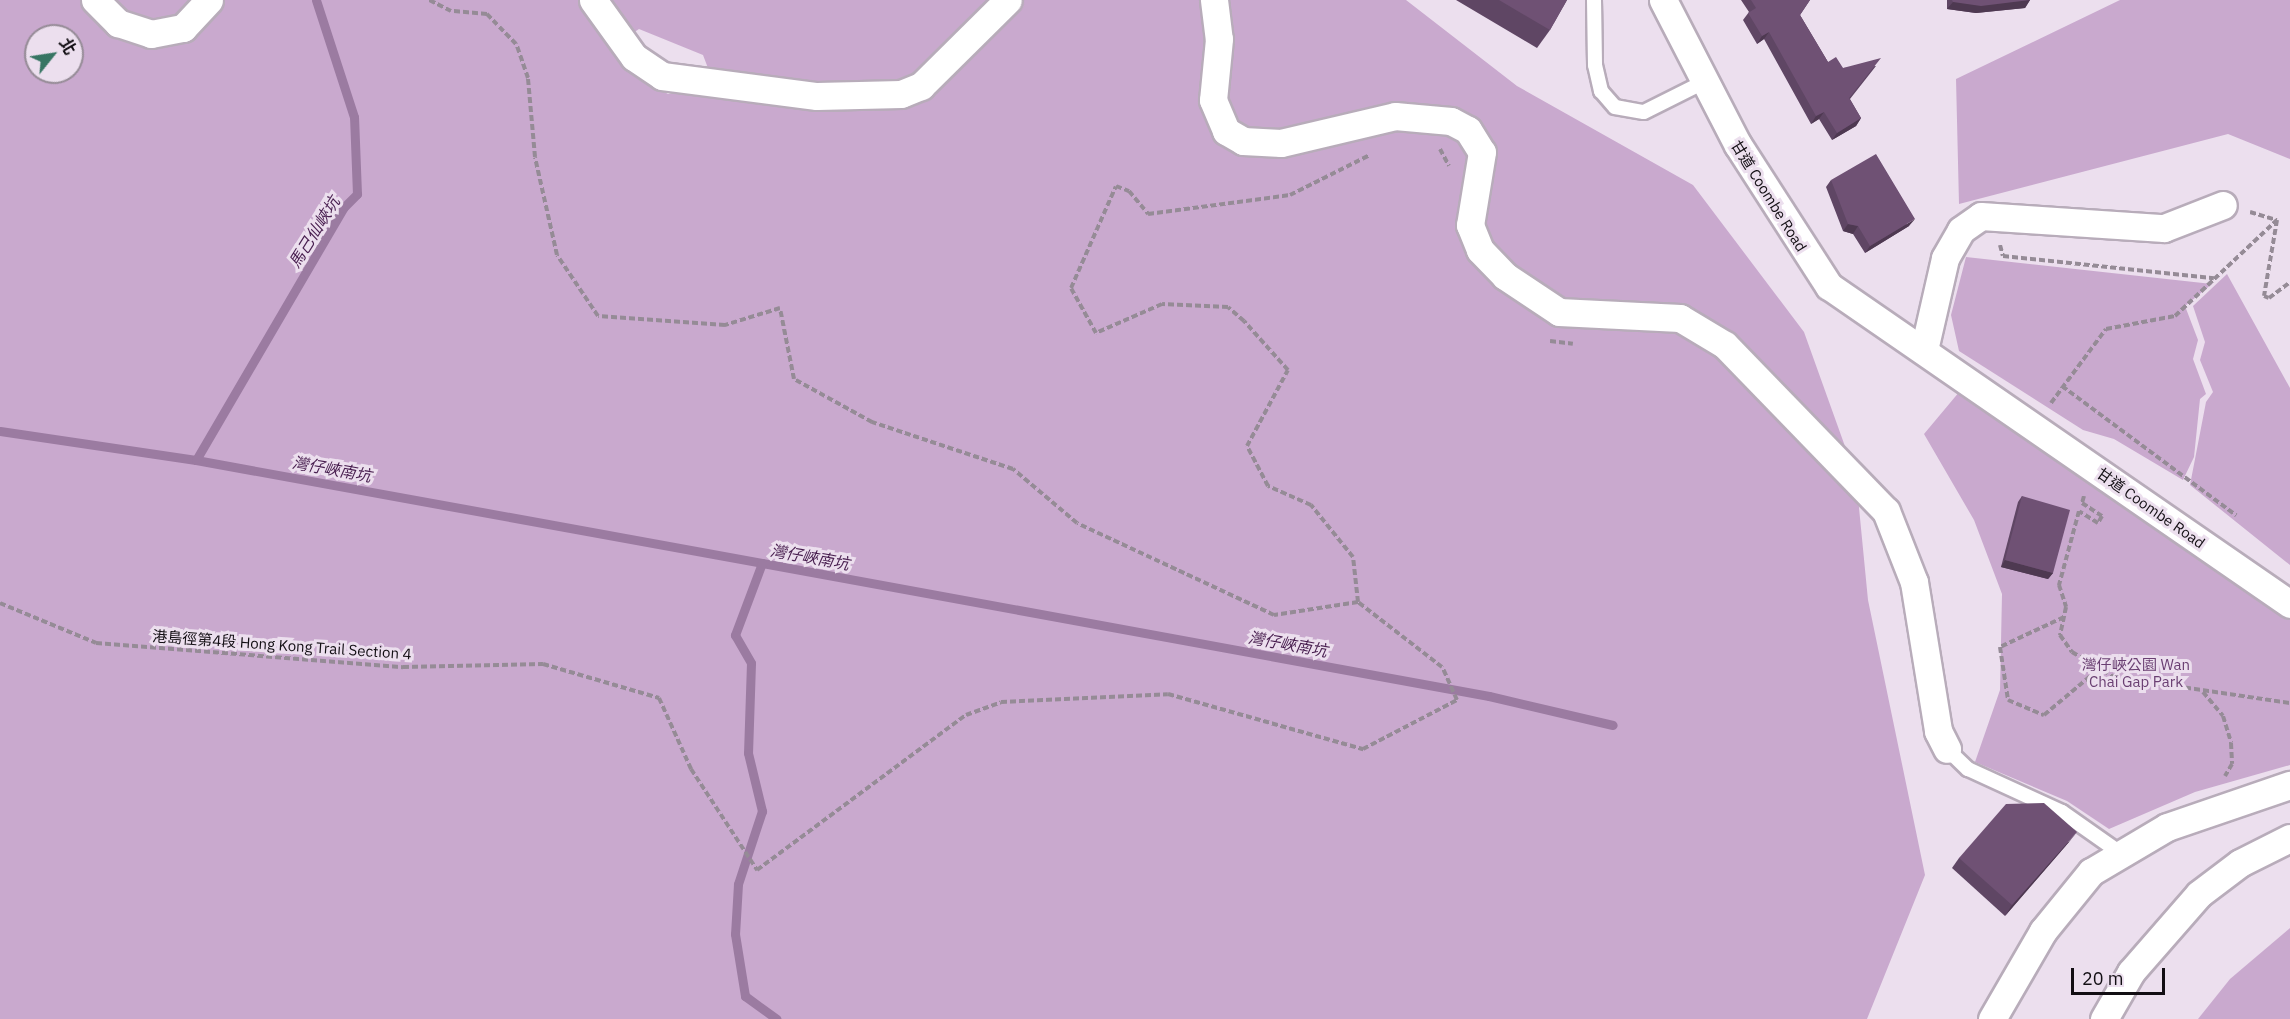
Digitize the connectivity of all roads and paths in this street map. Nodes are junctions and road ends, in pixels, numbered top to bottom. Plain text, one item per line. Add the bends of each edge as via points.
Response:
1 (95, 0) edge
2 (209, 0) edge
3 (429, 0) edge
4 (593, 0) edge
5 (1008, 0) edge
6 (1214, 0) edge
7 (1594, 0) edge
8 (1663, 0) edge
9 (1704, 82) junction
10 (1431, 146) dead end
11 (1379, 151) dead end
12 (1451, 173) dead end
13 (2223, 205) joint
14 (2277, 220) junction
15 (1999, 240) dead end
16 (2215, 278) junction
17 (2290, 282) edge
18 (1547, 338) dead end
19 (1586, 341) dead end
20 (1924, 350) junction
21 (2062, 386) junction
22 (2049, 405) dead end
23 (2092, 498) dead end
24 (2236, 515) dead end
25 (1358, 602) junction
26 (0, 603) edge
27 (2290, 604) edge
28 (2064, 617) junction
29 (2100, 668) junction
30 (2202, 692) junction
31 (2290, 703) edge
32 (1947, 749) joint
33 (2290, 786) edge
34 (2202, 812) junction
35 (2290, 838) edge
36 (2120, 852) junction
37 (1992, 1019) edge
38 (2104, 1019) edge

1 - 2 street via 118,23 150,34 183,28
3 - 25 path via 451,11 487,14 516,44 528,78 535,157 556,255 598,316 725,325 780,308 794,379 872,422 1013,469 1077,523 1274,615
4 - 5 street via 634,57 662,76 817,96 901,93 921,86
6 - 32 street via 1219,39 1213,100 1226,131 1243,141 1281,142 1395,116 1451,121 1468,130 1482,152 1470,225 1480,250 1505,276 1559,312 1680,318 1725,345 1886,511 1914,582 1938,731
7 - 9 lane via 1595,65 1601,91 1615,107 1644,112
8 - 9 street, 甘道 Coombe Road
9 - 20 street, 甘道 Coombe Road via 1743,155 1829,286
10 - 12 path via 1440,149
11 - 25 path via 1290,195 1148,214 1129,191 1116,186 1071,288 1096,333 1162,304 1228,307 1244,321 1288,370 1248,446 1268,486 1311,505 1353,557
13 - 14 path
13 - 20 street via 2164,228 1981,216 1961,230 1945,258
14 - 16 path
14 - 17 path via 2264,296 2269,298
15 - 16 path via 2003,256
16 - 21 path via 2175,316 2106,329
18 - 19 path via 1565,347
20 - 27 street, 甘道 Coombe Road
21 - 22 path
21 - 24 path
23 - 28 path via 2085,493 2082,502 2102,516 2098,523 2079,511 2059,585
25 - 26 path, 港島徑第4段 Hong Kong Trail Section 4 via 1442,667 1457,700 1364,749 1168,694 1001,702 966,714 757,870 691,770 658,698 543,664 403,667 96,643
28 - 29 path via 2060,635 2072,652
28 - 29 path via 2000,648 2008,700 2044,715
29 - 30 path via 2114,677
30 - 31 path
30 - 34 path via 2223,716 2232,764
32 - 36 lane via 1968,769 2062,812
33 - 34 street
34 - 36 street
35 - 38 street via 2240,863 2199,894 2131,972
36 - 37 street via 2091,872 2043,931

